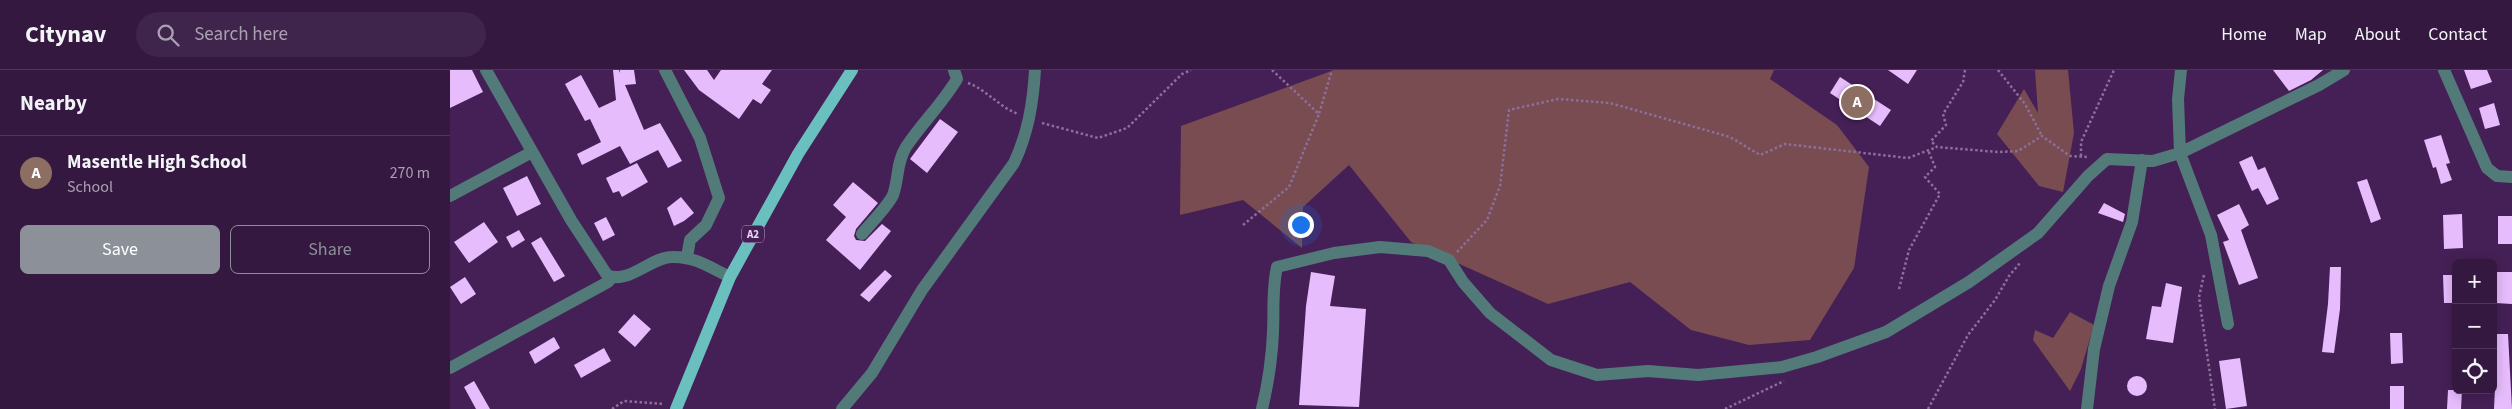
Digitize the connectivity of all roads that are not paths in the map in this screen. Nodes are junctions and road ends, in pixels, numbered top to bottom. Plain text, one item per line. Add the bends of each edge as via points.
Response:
1 (486, 70) edge
2 (665, 70) edge
3 (852, 70) edge
4 (954, 70) edge
5 (1035, 70) edge
6 (2181, 70) edge
7 (2344, 70) edge
8 (2444, 70) edge
9 (532, 152) junction
10 (2180, 154) junction
11 (2142, 160) junction
12 (2512, 177) edge
13 (450, 196) edge
14 (862, 234) dead end
15 (687, 258) junction
16 (612, 277) junction
17 (730, 277) junction
18 (2228, 324) dead end
19 (450, 368) edge
20 (677, 407) edge
21 (842, 409) edge
22 (1262, 409) edge
23 (2087, 409) edge

1 - 9 street
2 - 15 street via 700,138 719,198 706,225 690,240
3 - 17 main road, A2 via 798,154
4 - 14 street via 957,79 945,99 905,149 896,172 893,195
5 - 21 street via 1030,119 1014,164 922,290 872,373
6 - 10 street via 2178,99
7 - 10 street
8 - 12 street via 2487,168 2497,176
9 - 13 street
9 - 16 street via 602,270
10 - 11 street via 2153,161
10 - 18 street via 2210,235
11 - 22 street via 2108,159 2088,176 2038,233 1969,282 1886,332 1782,367 1698,375 1648,372 1597,375 1569,366 1551,360 1490,313 1463,282 1450,260 1428,251 1380,247 1334,253 1277,267 1273,287 1273,332
11 - 23 street via 2132,222 2109,286 2094,349
15 - 16 street via 662,258 623,276
15 - 17 street
16 - 19 street
17 - 20 main road, A2

